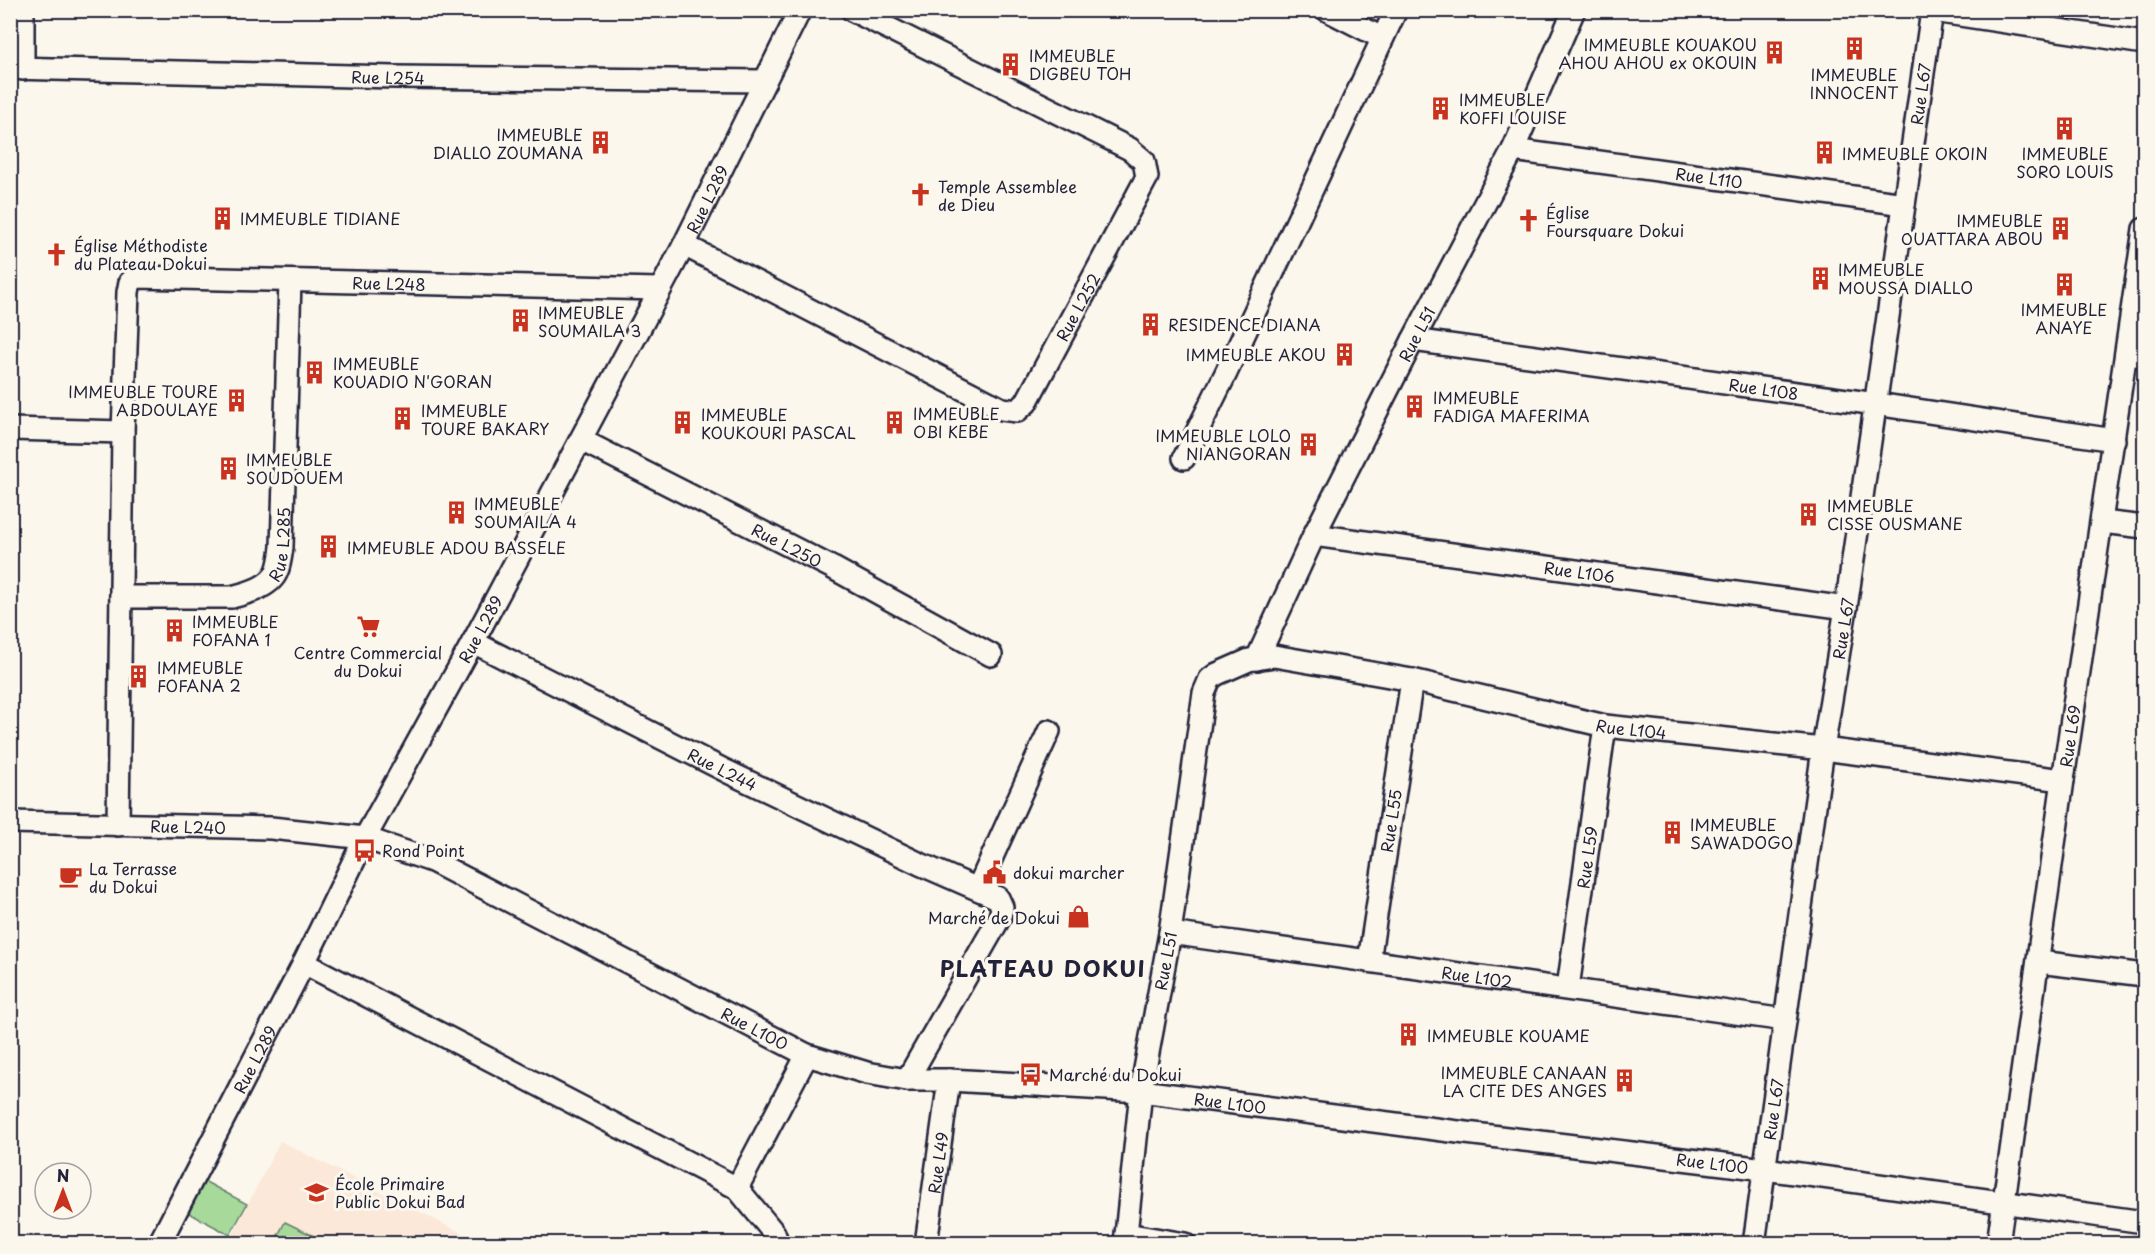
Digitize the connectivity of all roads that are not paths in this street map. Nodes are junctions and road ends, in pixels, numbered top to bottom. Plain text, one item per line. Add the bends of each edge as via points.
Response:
1 (23, 10) edge
2 (800, 10) edge
3 (852, 10) edge
4 (1327, 10) edge
5 (1396, 10) edge
6 (1574, 10) edge
7 (1927, 10) edge
8 (1932, 11) edge
9 (1382, 38) junction
10 (2145, 43) edge
11 (17, 69) edge
12 (765, 81) junction
13 (1513, 150) junction
14 (1904, 204) junction
15 (2145, 229) edge
16 (684, 245) junction
17 (290, 281) junction
18 (659, 289) junction
19 (1413, 340) junction
20 (2135, 355) edge
21 (1876, 404) junction
22 (10, 429) edge
23 (123, 432) junction
24 (581, 440) junction
25 (2114, 440) junction
26 (1184, 458) dead end
27 (2102, 522) junction
28 (2145, 527) edge
29 (1314, 535) junction
30 (121, 597) junction
31 (1846, 608) junction
32 (473, 642) junction
33 (990, 655) dead end
34 (1257, 659) junction
35 (1210, 679) joint
36 (1412, 680) junction
37 (1605, 726) junction
38 (1049, 732) dead end
39 (1823, 750) junction
40 (2063, 780) junction
41 (10, 822) edge
42 (118, 825) junction
43 (365, 838) junction
44 (978, 888) junction
45 (1170, 933) junction
46 (1370, 961) junction
47 (2039, 962) junction
48 (304, 963) junction
49 (2145, 975) edge
50 (1568, 988) junction
51 (1785, 1020) junction
52 (807, 1055) junction
53 (907, 1080) junction
54 (949, 1080) junction
55 (1141, 1091) junction
56 (1765, 1169) junction
57 (737, 1188) junction
58 (2005, 1202) junction
59 (2145, 1222) edge
60 (1125, 1239) edge
61 (159, 1244) edge
62 (778, 1244) edge
63 (926, 1244) edge
64 (1185, 1244) edge
65 (1754, 1244) edge
66 (1998, 1244) edge

1 - 11 street
2 - 12 street, Rue L289
3 - 16 street, Rue L252 via 1130,148 1144,161 1147,177 1026,403 1017,411 1002,409
4 - 9 street
5 - 9 street
6 - 13 street, Rue L51
7 - 8 street
8 - 10 street
8 - 14 street, Rue L67
9 - 26 street
11 - 12 street, Rue L254
12 - 16 street, Rue L289
13 - 14 street, Rue L110
13 - 19 street, Rue L51
14 - 21 street, Rue L67
15 - 20 street, Rue L69
16 - 18 street, Rue L289
17 - 18 street, Rue L248
17 - 23 street, Rue L248 via 137,277 130,282
17 - 30 street, Rue L285 via 282,547 277,573 266,584 232,597
18 - 24 street, Rue L289
19 - 21 street, Rue L108
19 - 29 street, Rue L51
20 - 25 street, Rue L69
21 - 25 street, Rue L108
21 - 31 street, Rue L67
22 - 23 street
23 - 30 street
24 - 32 street, Rue L289
24 - 33 street, Rue L250 via 833,568
25 - 27 street, Rue L69
27 - 28 street
27 - 40 street, Rue L69
29 - 31 street, Rue L106
29 - 34 street, Rue L51
30 - 42 street
31 - 39 street, Rue L67
32 - 43 street, Rue L289
32 - 44 street, Rue L244 via 726,771
34 - 35 street, Rue L104
34 - 36 street, Rue L104 via 1274,656
35 - 45 street, Rue L51 via 1204,693
36 - 37 street, Rue L104
36 - 46 street, Rue L55
37 - 39 street, Rue L104
37 - 50 street, Rue L59
38 - 44 street
39 - 40 street, Rue L104
39 - 51 street, Rue L67
40 - 47 street, Rue L69
41 - 42 street, Rue L240
42 - 43 street, Rue L240 via 271,828
43 - 48 street, Rue L289
43 - 52 street, Rue L100 via 432,861
44 - 53 street, Rue L244 via 1002,902 1000,917
45 - 46 street, Rue L102
45 - 55 street, Rue L51
46 - 50 street, Rue L102
47 - 49 street
47 - 58 street, Rue L69
48 - 57 street
48 - 61 street, Rue L289
50 - 51 street, Rue L102
51 - 56 street, Rue L67
52 - 53 street, Rue L100
52 - 57 street
53 - 54 street, Rue L100
54 - 55 street, Rue L100
54 - 63 street, Rue L49
55 - 56 street, Rue L100
55 - 60 street, Rue L51
56 - 58 street, Rue L100
56 - 65 street, Rue L67
57 - 62 street via 774,1233
58 - 59 street, Rue L100
58 - 66 street, Rue L69
60 - 64 street

